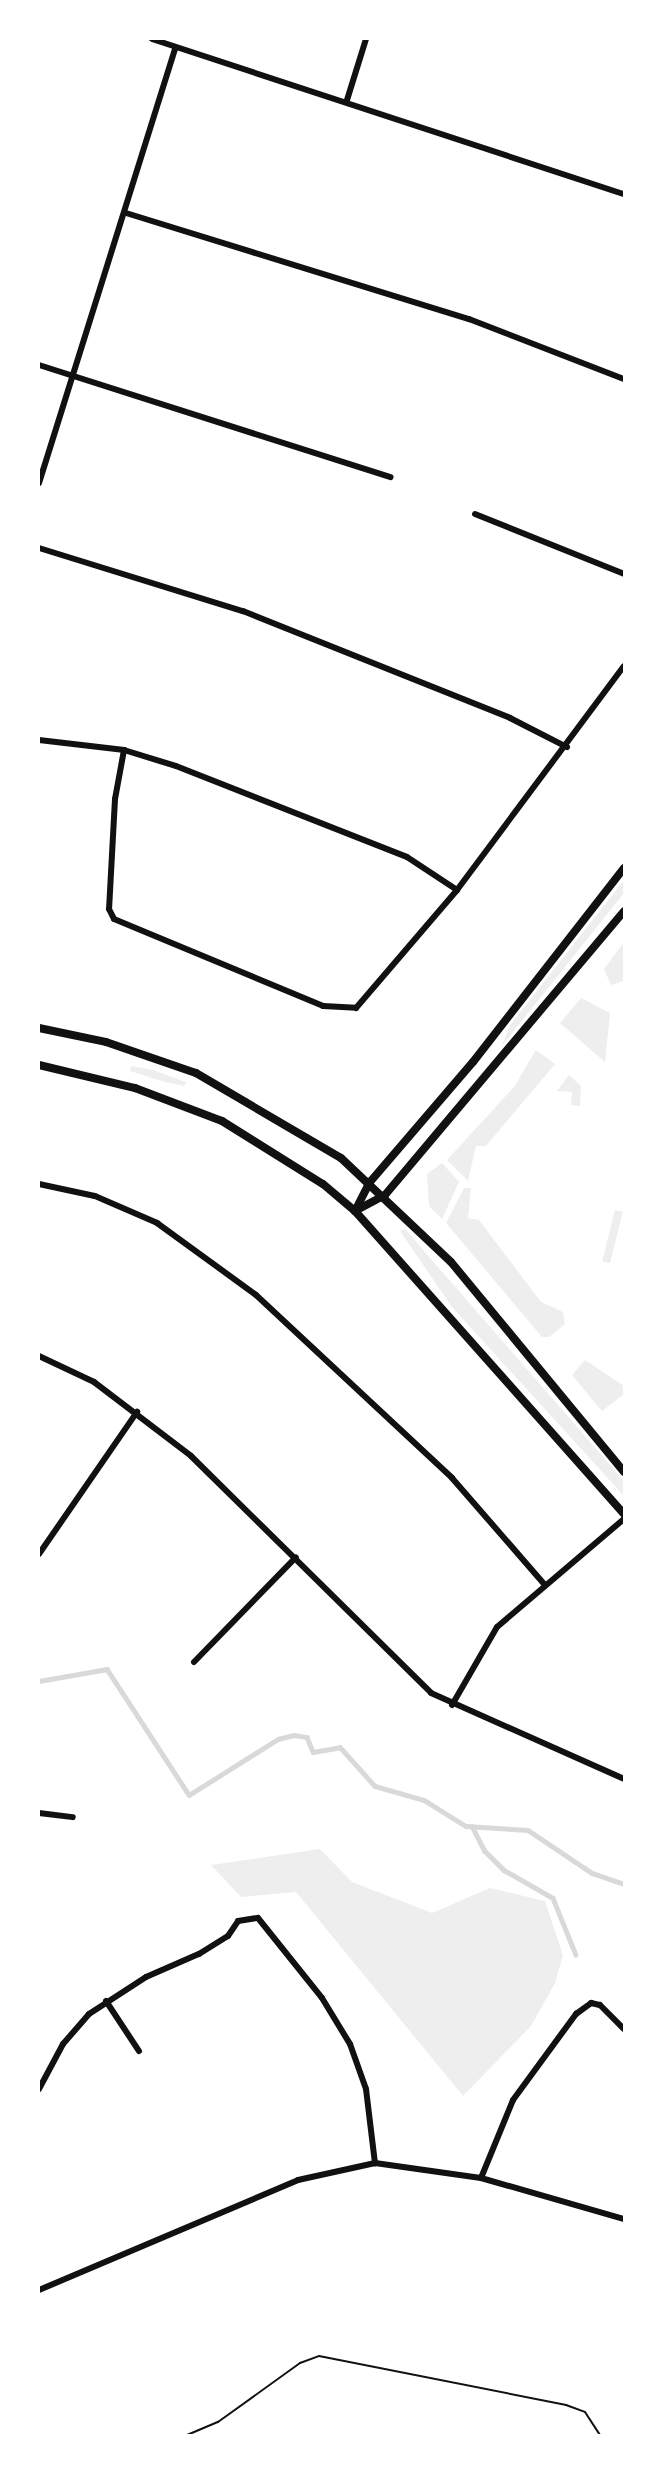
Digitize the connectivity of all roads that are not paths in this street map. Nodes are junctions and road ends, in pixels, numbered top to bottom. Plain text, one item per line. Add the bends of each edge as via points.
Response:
1 (152, 39) edge
2 (366, 39) edge
3 (175, 48) junction
4 (347, 99) junction
5 (624, 194) edge
6 (126, 213) junction
7 (39, 364) edge
8 (76, 375) junction
9 (624, 379) edge
10 (392, 477) dead end
11 (39, 483) edge
12 (475, 514) dead end
13 (39, 548) edge
14 (624, 574) edge
15 (624, 666) edge
16 (39, 740) edge
17 (567, 747) junction
18 (124, 750) junction
19 (624, 868) edge
20 (457, 890) junction
21 (624, 910) edge
22 (39, 1028) edge
23 (39, 1065) edge
24 (370, 1182) junction
25 (39, 1184) edge
26 (385, 1195) junction
27 (355, 1211) junction
28 (39, 1356) edge
29 (137, 1412) junction
30 (624, 1472) edge
31 (624, 1514) edge
32 (624, 1520) edge
33 (39, 1554) edge
34 (296, 1557) junction
35 (544, 1585) junction
36 (194, 1662) dead end
37 (452, 1705) junction
38 (624, 1769) edge
39 (622, 1778) edge
40 (39, 1813) edge
41 (73, 1817) dead end
42 (106, 2001) junction
43 (624, 2029) edge
44 (139, 2051) dead end
45 (39, 2089) edge
46 (375, 2163) junction
47 (481, 2178) junction
48 (624, 2219) edge
49 (39, 2290) edge

1 - 3 street
2 - 4 street
3 - 4 street
3 - 6 street
4 - 5 street
6 - 8 street
6 - 9 street via 469,319
7 - 8 street
8 - 10 street
8 - 11 street
12 - 14 street
13 - 17 street via 243,611 510,718
15 - 17 street
16 - 18 street
17 - 20 street
18 - 20 street via 407,857
18 - 20 street via 109,909 123,927 323,1006 356,1008
19 - 24 street via 473,1062
21 - 26 street
22 - 24 street via 106,1042 196,1073 290,1123
23 - 27 street via 135,1088 222,1121 272,1149
24 - 26 street
24 - 27 street
25 - 35 street via 95,1196 157,1223 256,1295 452,1478
26 - 27 street
26 - 30 street via 451,1263
27 - 31 street
28 - 29 street via 94,1383
29 - 33 street
29 - 34 street via 191,1456
32 - 35 street
34 - 36 street
34 - 37 street via 431,1693
35 - 37 street via 497,1628
37 - 39 street
38 - 39 street
40 - 41 street
42 - 44 street
42 - 45 street via 68,2037
42 - 46 street via 199,1954 228,1936 238,1921 258,1918 322,1998 350,2044 366,2089
43 - 47 street via 600,2005 591,2003 576,2014 513,2100
46 - 47 street
46 - 49 street via 298,2180
47 - 48 street

